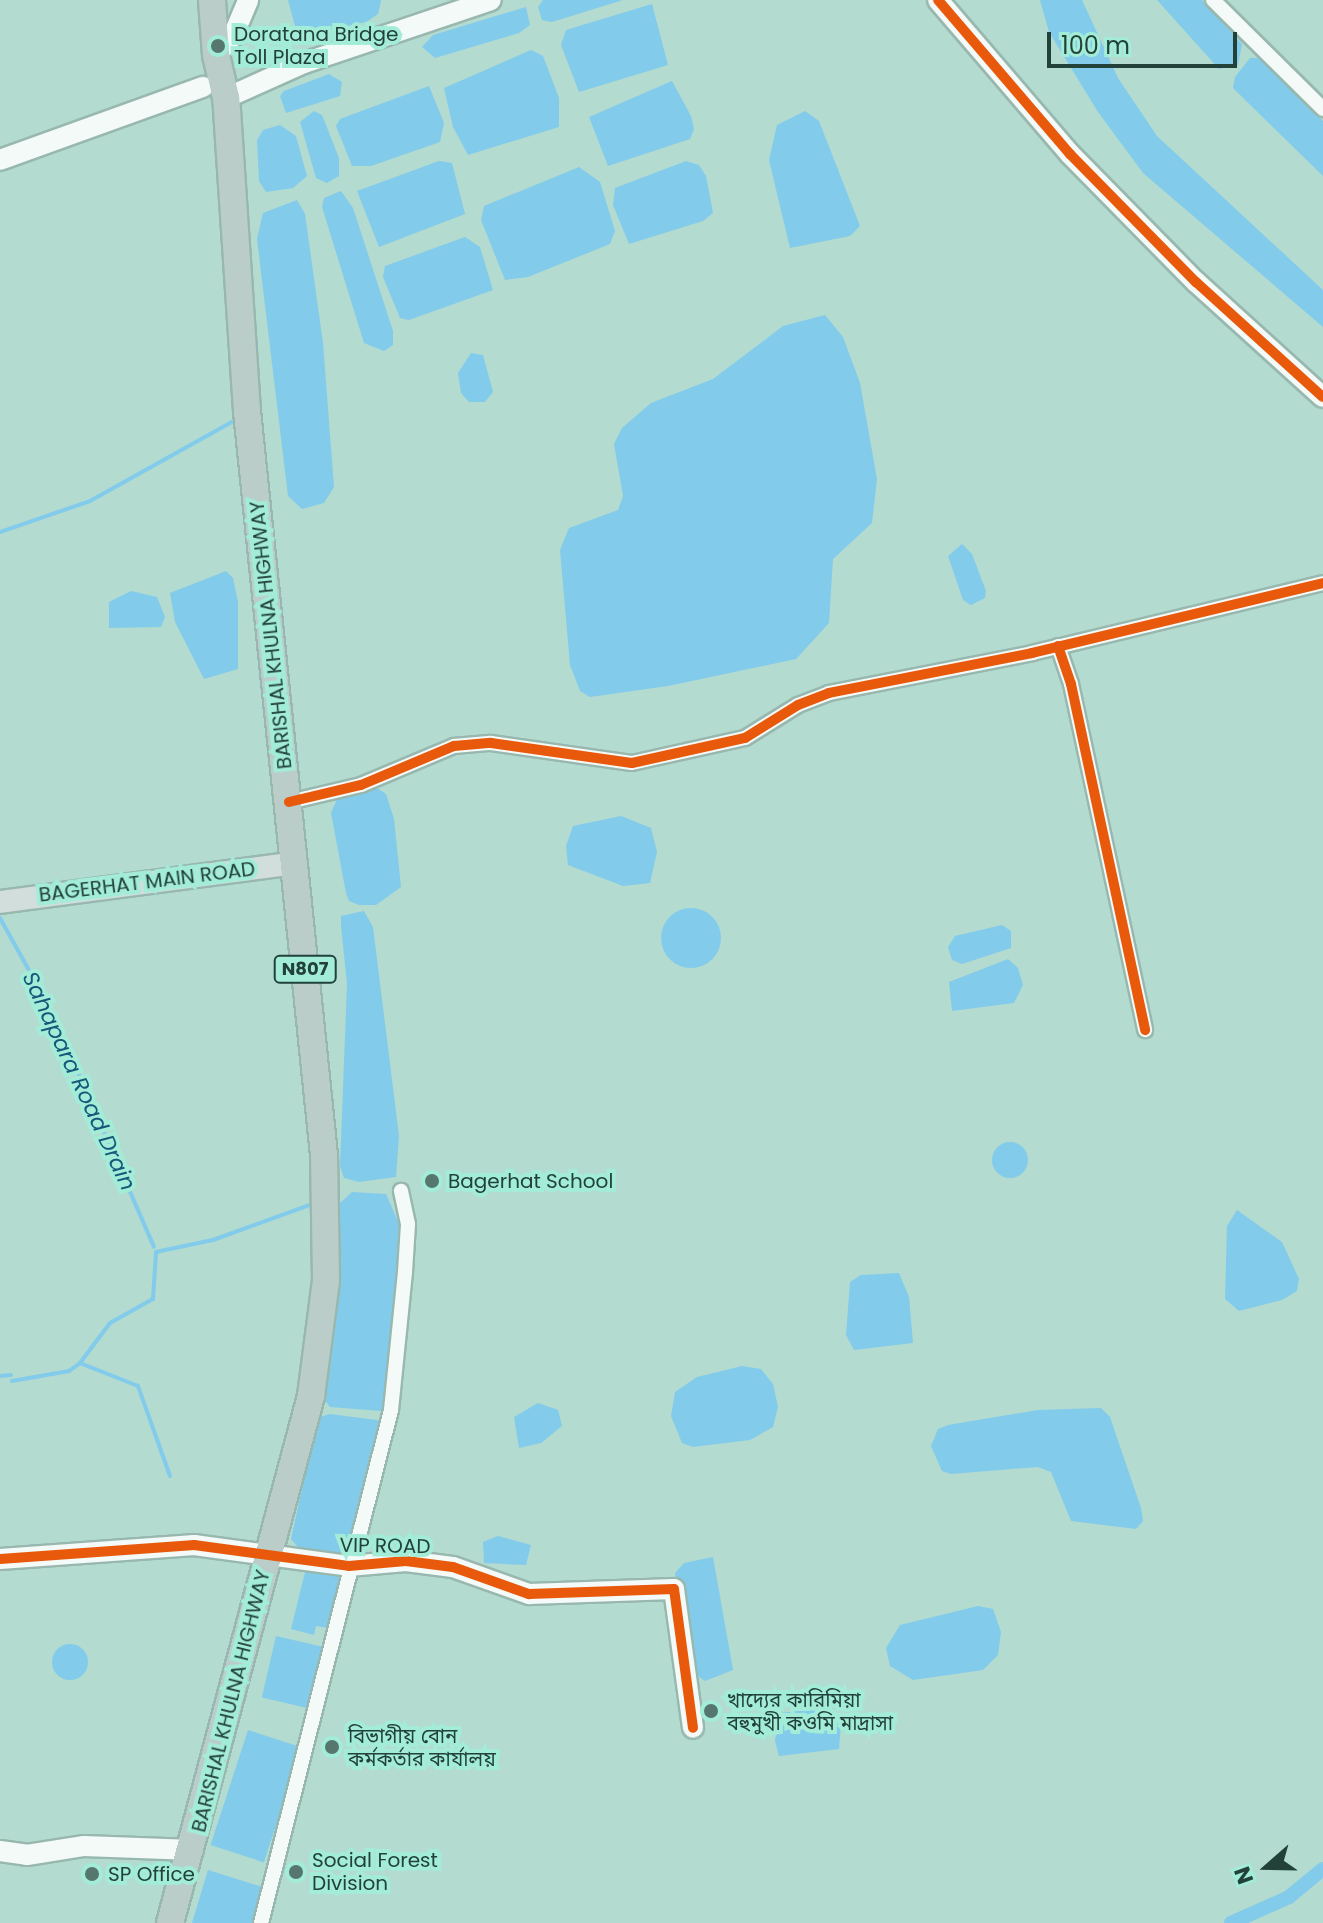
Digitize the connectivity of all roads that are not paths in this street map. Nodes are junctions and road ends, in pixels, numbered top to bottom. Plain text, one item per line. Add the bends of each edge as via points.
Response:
1 (212, 0) edge
2 (248, 0) edge
3 (491, 0) edge
4 (938, 0) edge
5 (1213, 0) edge
6 (216, 55) junction
7 (215, 93) junction
8 (1323, 109) edge
9 (0, 160) edge
10 (1323, 397) edge
11 (1323, 583) edge
12 (1058, 646) junction
13 (289, 802) junction
14 (295, 863) junction
15 (0, 902) edge
16 (1145, 1030) dead end
17 (401, 1191) dead end
18 (268, 1555) junction
19 (0, 1559) edge
20 (349, 1566) junction
21 (693, 1728) dead end
22 (193, 1850) junction
23 (0, 1851) edge
24 (170, 1923) edge
25 (261, 1923) edge

1 - 6 highway, BARISHAL KHULNA HIGHWAY / N807
2 - 6 street via 233,36
3 - 7 street
4 - 10 street via 1070,154 1196,282
5 - 8 street
6 - 7 highway, BARISHAL KHULNA HIGHWAY / N807
7 - 9 street
7 - 13 highway, BARISHAL KHULNA HIGHWAY / N807
11 - 12 street
12 - 13 street via 829,693 798,705 745,738 632,763 491,743 454,746 361,785
12 - 16 street via 1071,684
13 - 14 highway, BARISHAL KHULNA HIGHWAY / N807
14 - 15 main road, BAGERHAT MAIN ROAD
14 - 18 highway, BARISHAL KHULNA HIGHWAY / N807 via 324,1155 326,1280 311,1396
17 - 20 street via 408,1224 398,1367
18 - 19 street, VIP ROAD via 194,1545
18 - 20 street, VIP ROAD
18 - 22 highway, BARISHAL KHULNA HIGHWAY / N807 via 229,1691
20 - 21 street, VIP ROAD via 406,1561 453,1567 529,1594 674,1589
20 - 25 street via 305,1763
22 - 23 street via 84,1846 27,1855
22 - 24 highway, BARISHAL KHULNA HIGHWAY / N807

